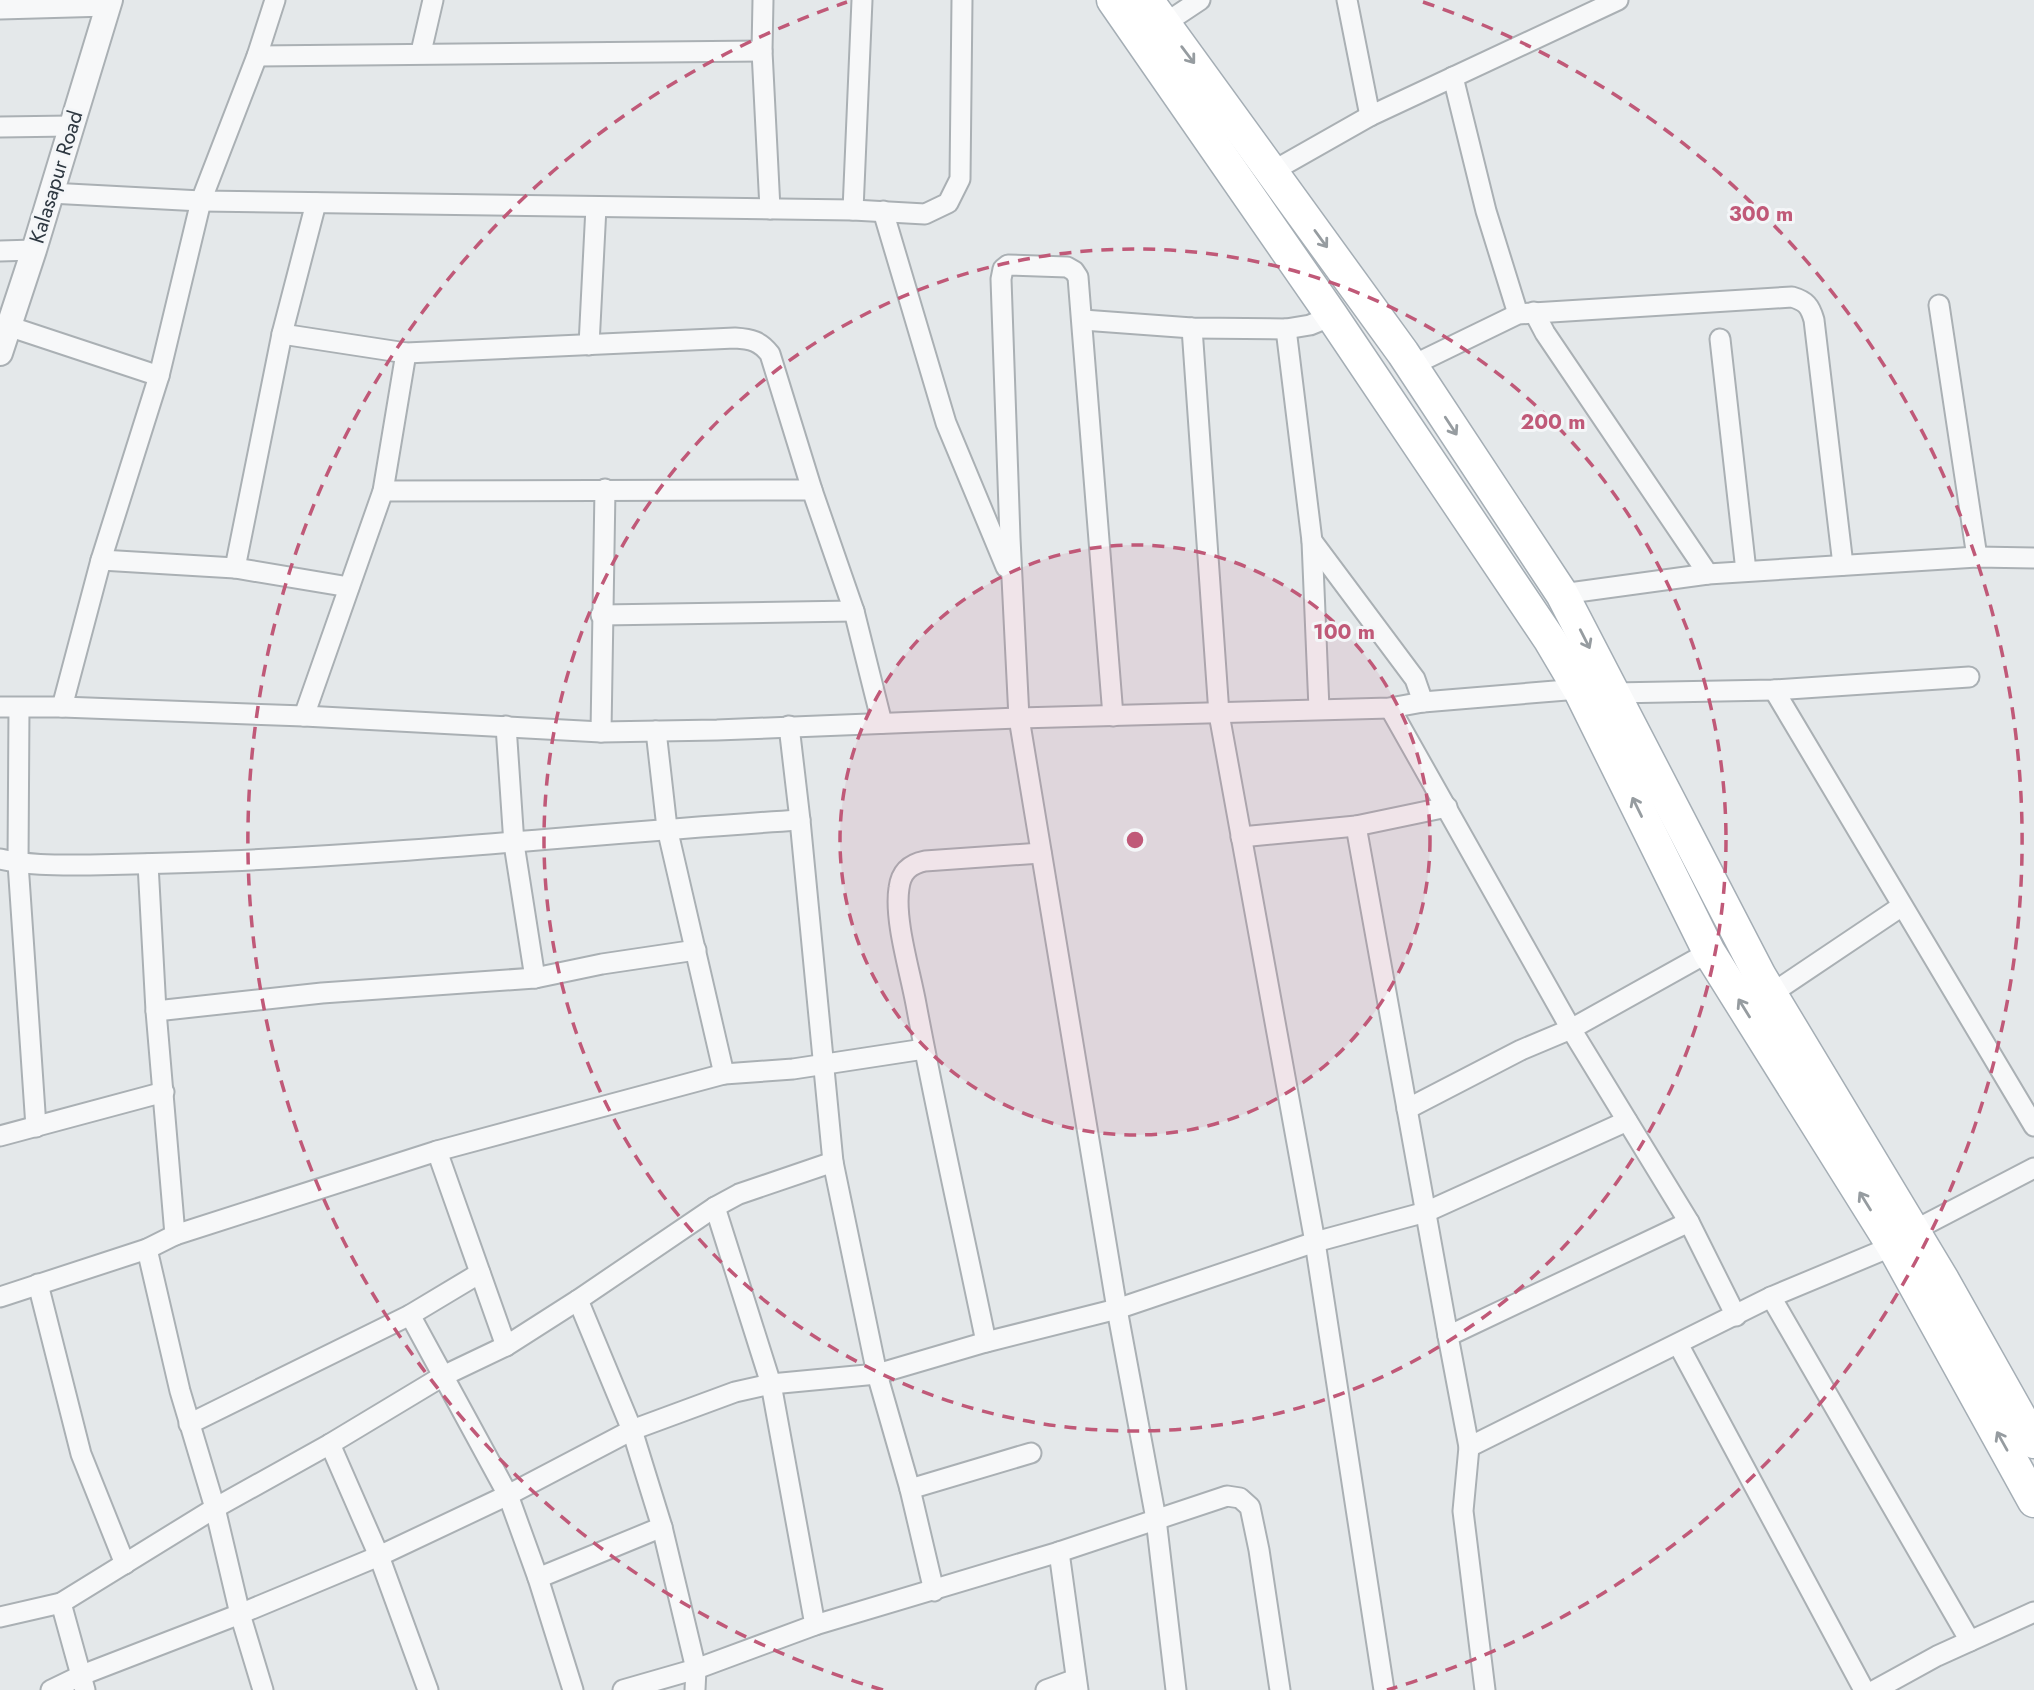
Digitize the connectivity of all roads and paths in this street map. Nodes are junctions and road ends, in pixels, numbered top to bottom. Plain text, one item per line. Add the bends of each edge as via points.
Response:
1 (275, 0) edge
2 (433, 0) edge
3 (763, 0) edge
4 (862, 0) edge
5 (962, 0) edge
6 (1113, 0) edge
7 (1200, 0) edge
8 (1346, 0) edge
9 (1618, 0) edge
10 (109, 3) edge
11 (0, 9) edge
12 (1156, 12) edge
13 (762, 51) junction
14 (421, 52) junction
15 (257, 56) junction
16 (1453, 77) junction
17 (1370, 116) junction
18 (71, 126) junction
19 (0, 127) edge
20 (1273, 171) junction
21 (50, 193) junction
22 (201, 201) junction
23 (316, 203) junction
24 (596, 207) junction
25 (770, 209) junction
26 (853, 209) junction
27 (883, 211) junction
28 (34, 250) junction
29 (0, 251) edge
30 (1939, 305) dead end
31 (1526, 313) junction
32 (1332, 316) junction
33 (1083, 320) junction
34 (8, 326) junction
35 (1192, 328) junction
36 (1286, 329) junction
37 (282, 334) junction
38 (1720, 339) dead end
39 (589, 345) junction
40 (0, 353) edge
41 (406, 353) junction
42 (1411, 366) junction
43 (159, 376) junction
44 (605, 489) junction
45 (812, 490) junction
46 (383, 491) junction
47 (1312, 541) junction
48 (1977, 557) junction
49 (2034, 558) edge
50 (101, 560) junction
51 (1843, 565) junction
52 (235, 568) junction
53 (1746, 571) junction
54 (1708, 574) junction
55 (1012, 581) junction
56 (349, 587) junction
57 (1562, 594) junction
58 (854, 611) junction
59 (601, 615) junction
60 (1969, 677) dead end
61 (1579, 689) junction
62 (1774, 690) junction
63 (1613, 693) junction
64 (1423, 702) junction
65 (9, 707) edge
66 (62, 707) junction
67 (1390, 708) junction
68 (1319, 709) junction
69 (1219, 714) junction
70 (304, 716) junction
71 (1112, 716) junction
72 (1019, 718) junction
73 (882, 723) junction
74 (506, 726) junction
75 (789, 726) junction
76 (656, 731) junction
77 (601, 732) junction
78 (1447, 807) junction
79 (800, 820) junction
80 (1356, 825) junction
81 (667, 828) junction
82 (1241, 837) junction
83 (514, 844) junction
84 (1041, 853) junction
85 (9, 861) edge
86 (148, 864) junction
87 (1902, 906) junction
88 (696, 950) junction
89 (1709, 952) junction
90 (535, 978) junction
91 (1771, 995) junction
92 (156, 1011) junction
93 (1571, 1028) junction
94 (924, 1049) junction
95 (822, 1063) junction
96 (724, 1074) junction
97 (164, 1092) junction
98 (1407, 1109) junction
99 (1627, 1121) junction
100 (2034, 1126) edge
101 (36, 1127) junction
102 (0, 1136) edge
103 (437, 1151) junction
104 (833, 1162) junction
105 (2034, 1168) edge
106 (716, 1206) junction
107 (1426, 1212) junction
108 (1689, 1222) junction
109 (175, 1236) junction
110 (1903, 1238) junction
111 (1315, 1242) junction
112 (147, 1249) junction
113 (480, 1273) junction
114 (38, 1284) junction
115 (0, 1297) edge
116 (1771, 1297) junction
117 (578, 1300) junction
118 (1117, 1309) junction
119 (410, 1315) junction
120 (1736, 1316) junction
121 (1448, 1336) junction
122 (986, 1342) junction
123 (1678, 1344) junction
124 (506, 1346) junction
125 (877, 1374) junction
126 (443, 1376) junction
127 (771, 1384) junction
128 (189, 1424) junction
129 (632, 1430) junction
130 (2034, 1441) edge
131 (330, 1444) junction
132 (1469, 1447) junction
133 (1031, 1453) dead end
134 (910, 1489) junction
135 (508, 1495) junction
136 (2034, 1501) edge
137 (215, 1508) junction
138 (1156, 1519) junction
139 (663, 1527) junction
140 (1059, 1552) junction
141 (379, 1556) junction
142 (125, 1564) junction
143 (538, 1578) junction
144 (934, 1591) junction
145 (61, 1604) junction
146 (2034, 1612) edge
147 (240, 1614) junction
148 (0, 1617) edge
149 (815, 1625) junction
150 (1970, 1641) junction
151 (696, 1669) junction
152 (83, 1683) edge
153 (1077, 1684) edge
154 (51, 1690) edge
155 (263, 1690) edge
156 (428, 1690) edge
157 (573, 1690) edge
158 (623, 1690) edge
159 (695, 1690) edge
160 (1046, 1690) edge
161 (1176, 1690) edge
162 (1280, 1690) edge
163 (1384, 1690) edge
164 (1485, 1690) edge
165 (1864, 1690) edge
166 (1875, 1690) edge

1 - 15 street
2 - 14 street
3 - 13 street
4 - 26 street
5 - 27 street via 960,178 948,203 925,214
6 - 32 main road
7 - 12 street
8 - 17 street
9 - 16 street
10 - 11 street
10 - 18 street, Kalasapur Road
12 -> 20 main road
13 - 14 street
13 - 25 street
14 - 15 street
15 - 22 street
16 - 17 street
16 - 31 street via 1486,211
17 - 20 street
18 - 19 street
18 - 21 street, Kalasapur Road
20 -> 42 main road
21 - 22 street
21 - 28 street, Kalasapur Road
22 - 23 street
22 - 43 street
23 - 24 street
23 - 37 street
24 - 25 street
24 - 39 street
25 - 26 street
26 - 27 street
27 - 55 street via 946,423
28 - 29 street
28 - 34 street, Kalasapur Road
30 - 48 street
31 - 42 street
31 - 51 street via 1791,297 1803,300 1811,307 1814,320
31 - 54 street via 1545,332
32 - 36 street
32 - 61 main road
33 - 35 street
33 - 55 street via 1074,271 1019,264 1003,269
33 - 71 street
34 - 40 street, Kalasapur Road
34 - 43 street
35 - 36 street
35 - 69 street
36 - 47 street
37 - 41 street
37 - 52 street
38 - 53 street
39 - 41 street
39 - 45 street via 735,338 763,345 770,354
41 - 46 street
42 -> 57 main road
43 - 50 street
44 - 45 street
44 - 46 street
44 - 59 street
45 - 58 street
46 - 56 street
47 - 64 street via 1415,679
47 - 68 street
48 - 49 street
48 - 51 street
50 - 52 street
50 - 66 street
51 - 53 street
52 - 56 street
53 - 54 street
54 - 57 street
55 - 72 street
56 - 70 street
57 -> 63 main road
58 - 59 street
58 - 73 street
59 - 77 street
60 - 62 street
61 - 64 street
89 -> 61 main road
62 - 63 street
62 - 87 street
63 - 91 main road
64 - 67 street
65 - 66 street
65 - 85 street
66 - 70 street
67 - 68 street
67 - 78 street
68 - 69 street
69 - 71 street
69 - 82 street
70 - 74 street
71 - 72 street
72 - 73 street
72 - 84 street
73 - 75 street
74 - 77 street
74 - 83 street
75 - 76 street
75 - 79 street
76 - 77 street
76 - 81 street
78 - 80 street
78 - 93 street
79 - 81 street
79 - 95 street
80 - 82 street
80 - 98 street
81 - 83 street
81 - 88 street
82 - 111 street
83 - 86 street
83 - 90 street
84 - 94 street via 925,861 904,871 899,911
84 - 118 street
85 - 86 street
85 - 101 street
86 - 92 street
87 - 91 street
87 - 100 street
88 - 90 street
88 - 96 street
89 - 93 street
110 -> 89 main road
90 - 92 street via 322,993
91 - 110 main road
92 - 97 street
93 - 98 street
93 - 99 street
94 - 95 street
94 - 122 street
95 - 96 street
95 - 104 street
96 - 103 street
97 - 101 street
97 - 109 street
98 - 107 street
99 - 107 street
99 - 108 street
101 - 102 street
103 - 109 street
103 - 113 street
104 - 106 street
104 - 125 street
105 - 110 street
106 - 117 street
106 - 127 street
107 - 111 street
107 - 121 street
108 - 120 street
108 - 121 street
109 - 112 street
110 - 116 street
110 - 130 main road
136 -> 110 main road
111 - 118 street
111 - 163 street
112 - 114 street
112 - 128 street
113 - 119 street
113 - 124 street
114 - 115 street
114 - 142 street via 81,1454
116 - 120 street
116 - 150 street
117 - 124 street
117 - 129 street
118 - 122 street
118 - 138 street
119 - 126 street
119 - 128 street
120 - 123 street
121 - 132 street
122 - 125 street
123 - 132 street
123 - 165 street
124 - 126 street
125 - 127 street
125 - 134 street
126 - 131 street
126 - 135 street
127 - 129 street via 735,1392
127 - 149 street
128 - 137 street
129 - 135 street
129 - 139 street
131 - 137 street
131 - 141 street
132 - 164 street via 1463,1511
133 - 134 street
134 - 144 street
135 - 141 street
135 - 143 street
137 - 142 street
137 - 147 street
138 - 140 street
138 - 161 street
138 - 162 street via 1227,1496 1240,1498 1250,1507
139 - 143 street
139 - 151 street
140 - 144 street
140 - 153 street
141 - 147 street
141 - 156 street
142 - 145 street
143 - 157 street
144 - 149 street
145 - 148 street
145 - 152 street
146 - 150 street
147 - 152 street
147 - 155 street
149 - 151 street
150 - 166 street
151 - 158 street
151 - 159 street
152 - 154 street
153 - 160 street

